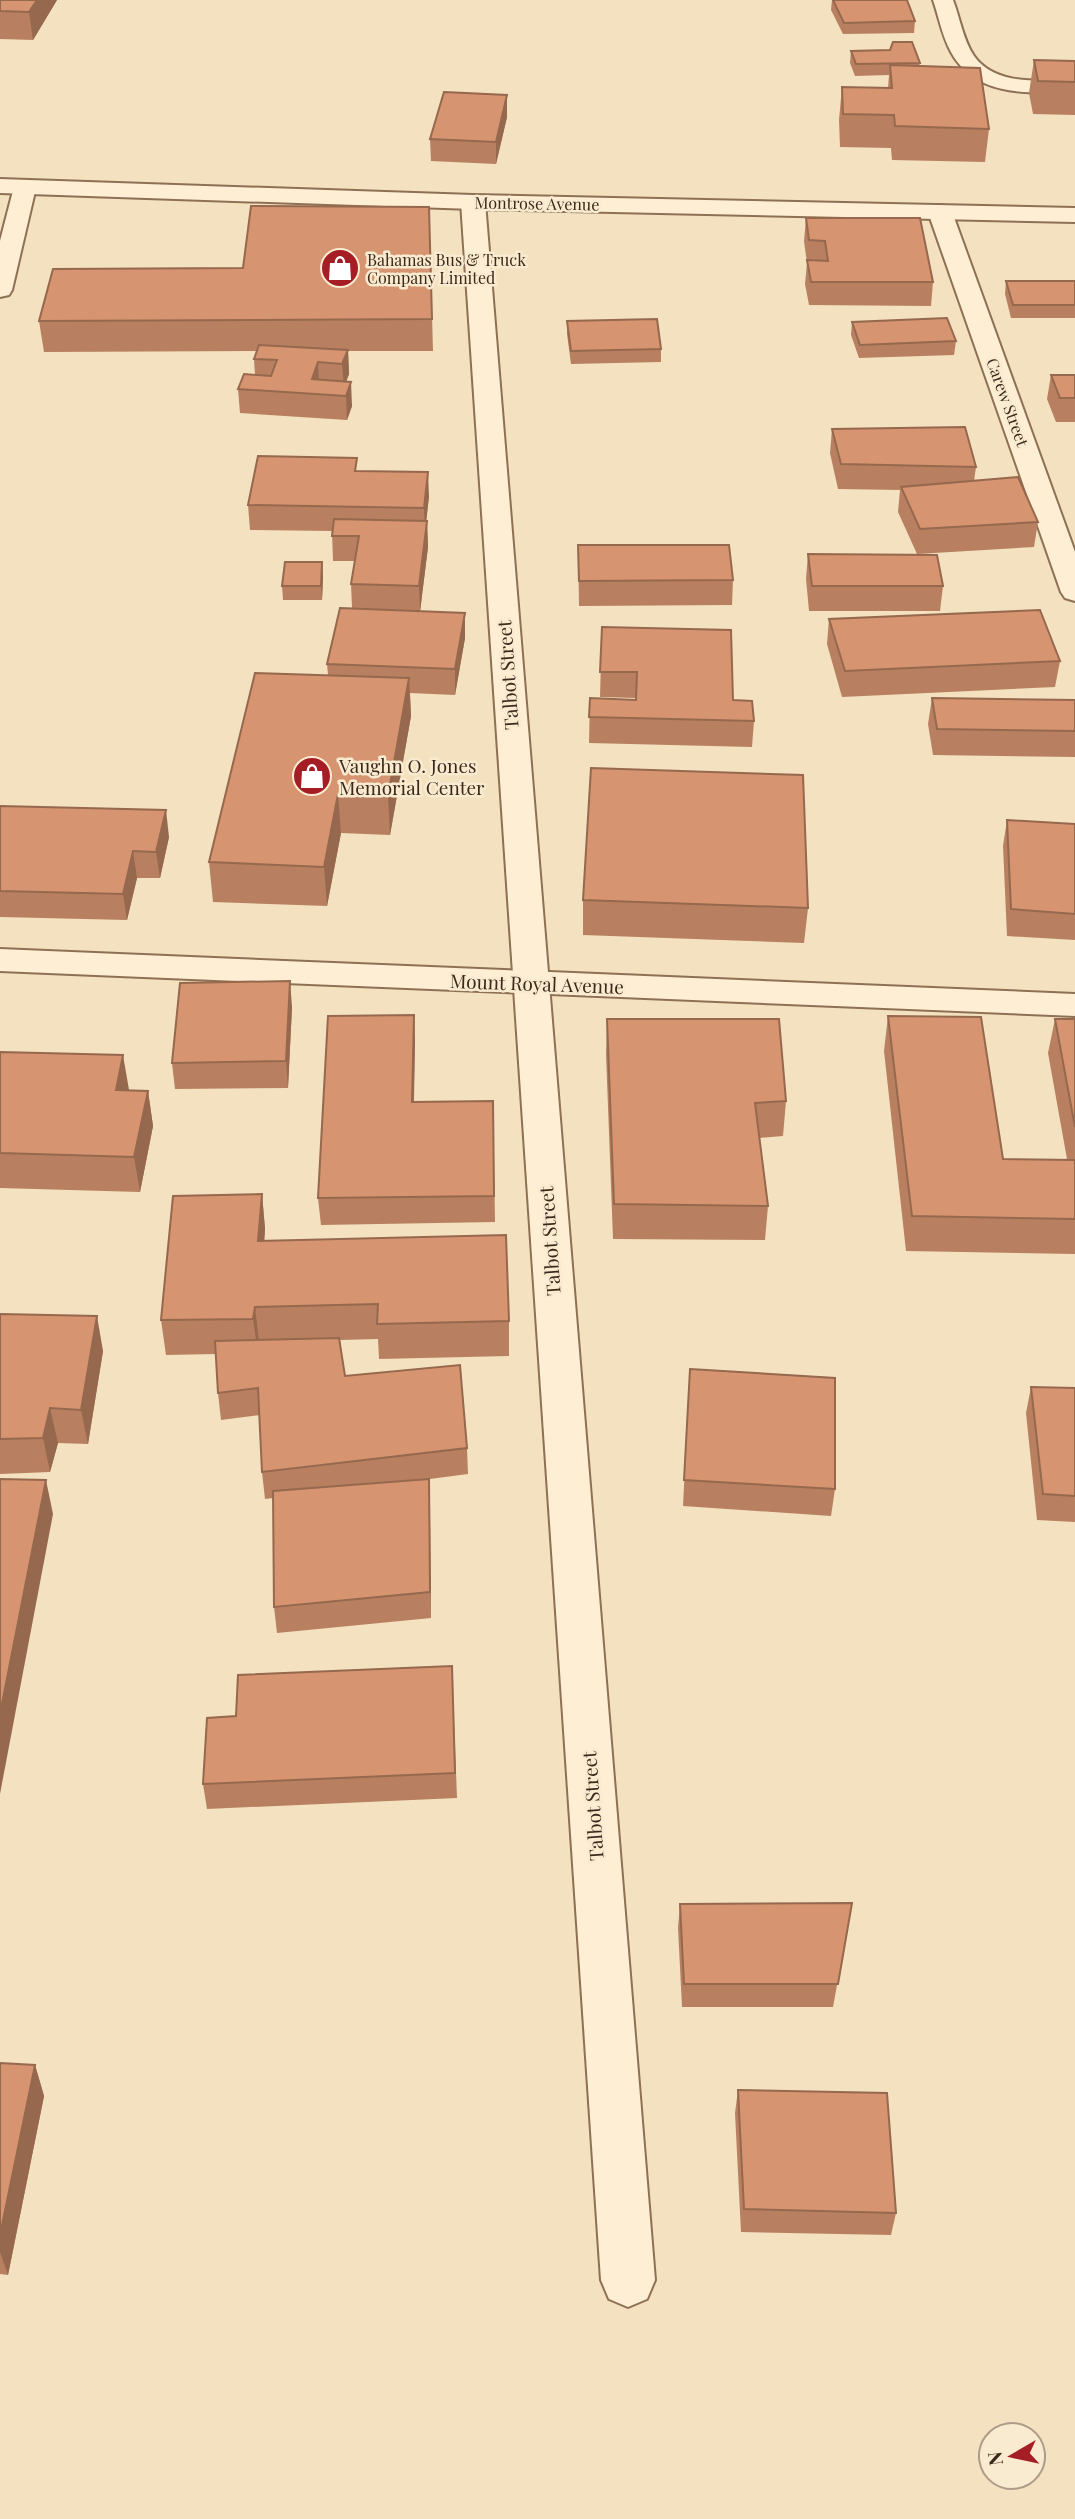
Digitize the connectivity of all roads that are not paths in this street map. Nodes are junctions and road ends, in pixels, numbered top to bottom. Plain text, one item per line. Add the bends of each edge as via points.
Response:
1 (943, 0) edge
2 (1075, 86) edge
3 (0, 186) edge
4 (25, 187) junction
5 (473, 202) junction
6 (940, 212) junction
7 (1075, 215) edge
8 (0, 290) edge
9 (1075, 592) edge
10 (0, 960) edge
11 (529, 983) junction
12 (1075, 1005) edge
13 (628, 2280) dead end

1 - 2 street via 965,60 988,79 1015,85
3 - 4 street, Montrose Avenue
4 - 5 street, Montrose Avenue
4 - 8 street
5 - 6 street, Montrose Avenue
5 - 11 street, Talbot Street
6 - 7 street, Montrose Avenue
6 - 9 street, Carew Street
10 - 11 street, Mount Royal Avenue
11 - 12 street, Mount Royal Avenue
11 - 13 street, Talbot Street

